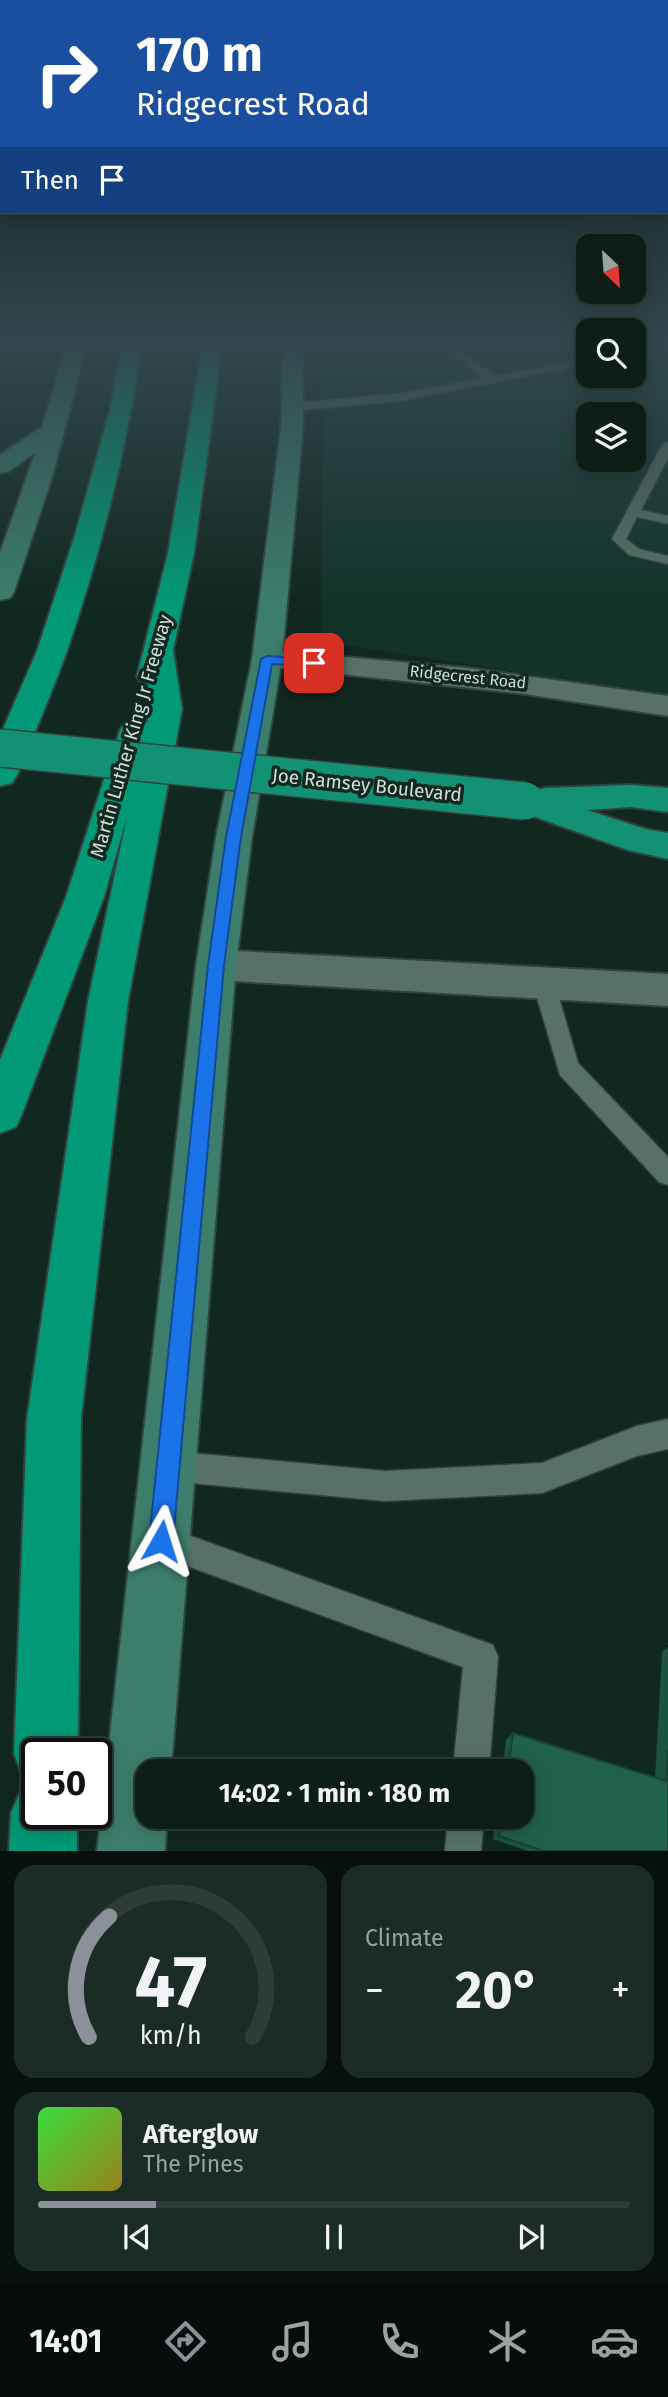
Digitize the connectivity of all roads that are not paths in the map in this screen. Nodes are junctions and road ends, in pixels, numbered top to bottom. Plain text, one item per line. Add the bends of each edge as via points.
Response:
1 (116, 430) edge
2 (200, 430) edge
3 (290, 430) edge
4 (51, 432) joint
5 (668, 445) edge
6 (0, 466) edge
7 (633, 512) junction
8 (668, 520) edge
9 (0, 531) edge
10 (11, 557) junction
11 (668, 560) edge
12 (0, 592) edge
13 (159, 651) junction
14 (267, 659) junction
15 (668, 706) edge
16 (0, 748) edge
17 (0, 775) edge
18 (668, 800) edge
19 (525, 802) junction
20 (668, 846) edge
21 (216, 965) junction
22 (544, 984) junction
23 (668, 990) edge
24 (0, 1114) edge
25 (668, 1174) edge
26 (668, 1434) edge
27 (169, 1466) junction
28 (161, 1541) junction
29 (46, 1738) edge
30 (472, 1759) edge
31 (44, 1829) edge
32 (465, 1829) edge
33 (43, 1851) edge
34 (131, 1851) edge
35 (463, 1851) edge

1 - 17 highway via 52,651
2 - 13 highway, Martin Luther King Jr Freeway via 181,553
3 - 14 main road
4 - 6 main road
4 - 10 main road
5 - 7 lane
7 - 8 lane
7 - 11 lane via 619,539 623,547
9 - 10 main road
10 - 12 main road
13 - 24 highway, Martin Luther King Jr Freeway via 85,897
13 - 29 highway via 166,709 108,1001 54,1419
14 - 15 street, Ridgecrest Road via 567,688
14 - 21 main road via 233,837
16 - 19 highway, Joe Ramsey Boulevard, bridge
18 - 19 highway via 631,796
19 - 20 highway
21 - 22 street
21 - 27 main road
22 - 23 street
22 - 25 lane via 568,1068
26 - 27 lane via 637,1441 542,1478 385,1486
27 - 28 main road
28 - 30 lane via 481,1657
28 - 34 main road
31 - 33 highway
32 - 35 lane

